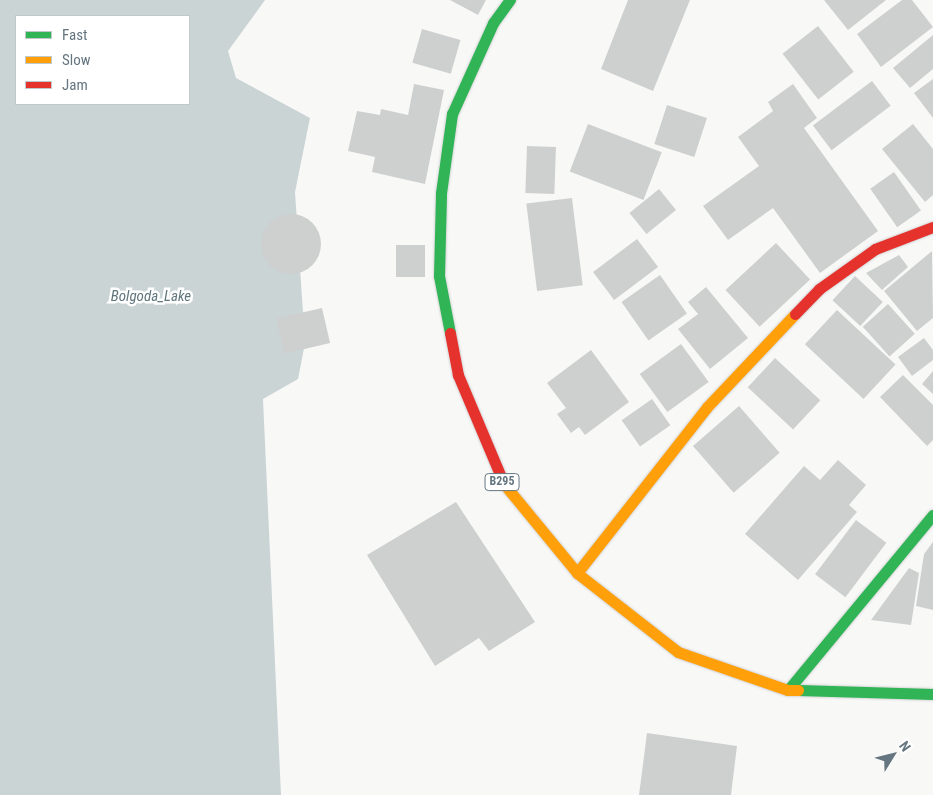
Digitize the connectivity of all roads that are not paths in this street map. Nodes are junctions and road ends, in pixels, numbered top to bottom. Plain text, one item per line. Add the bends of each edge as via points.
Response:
1 (510, 0) edge
2 (933, 227) edge
3 (933, 515) edge
4 (577, 573) junction
5 (788, 690) junction
6 (933, 694) edge

1 - 4 main road, B295 via 492,24 452,114 441,192 439,276 458,375 503,483
2 - 4 main road via 875,249 820,289 707,407
3 - 5 main road
4 - 5 main road, B295 via 678,652
5 - 6 main road, B295

